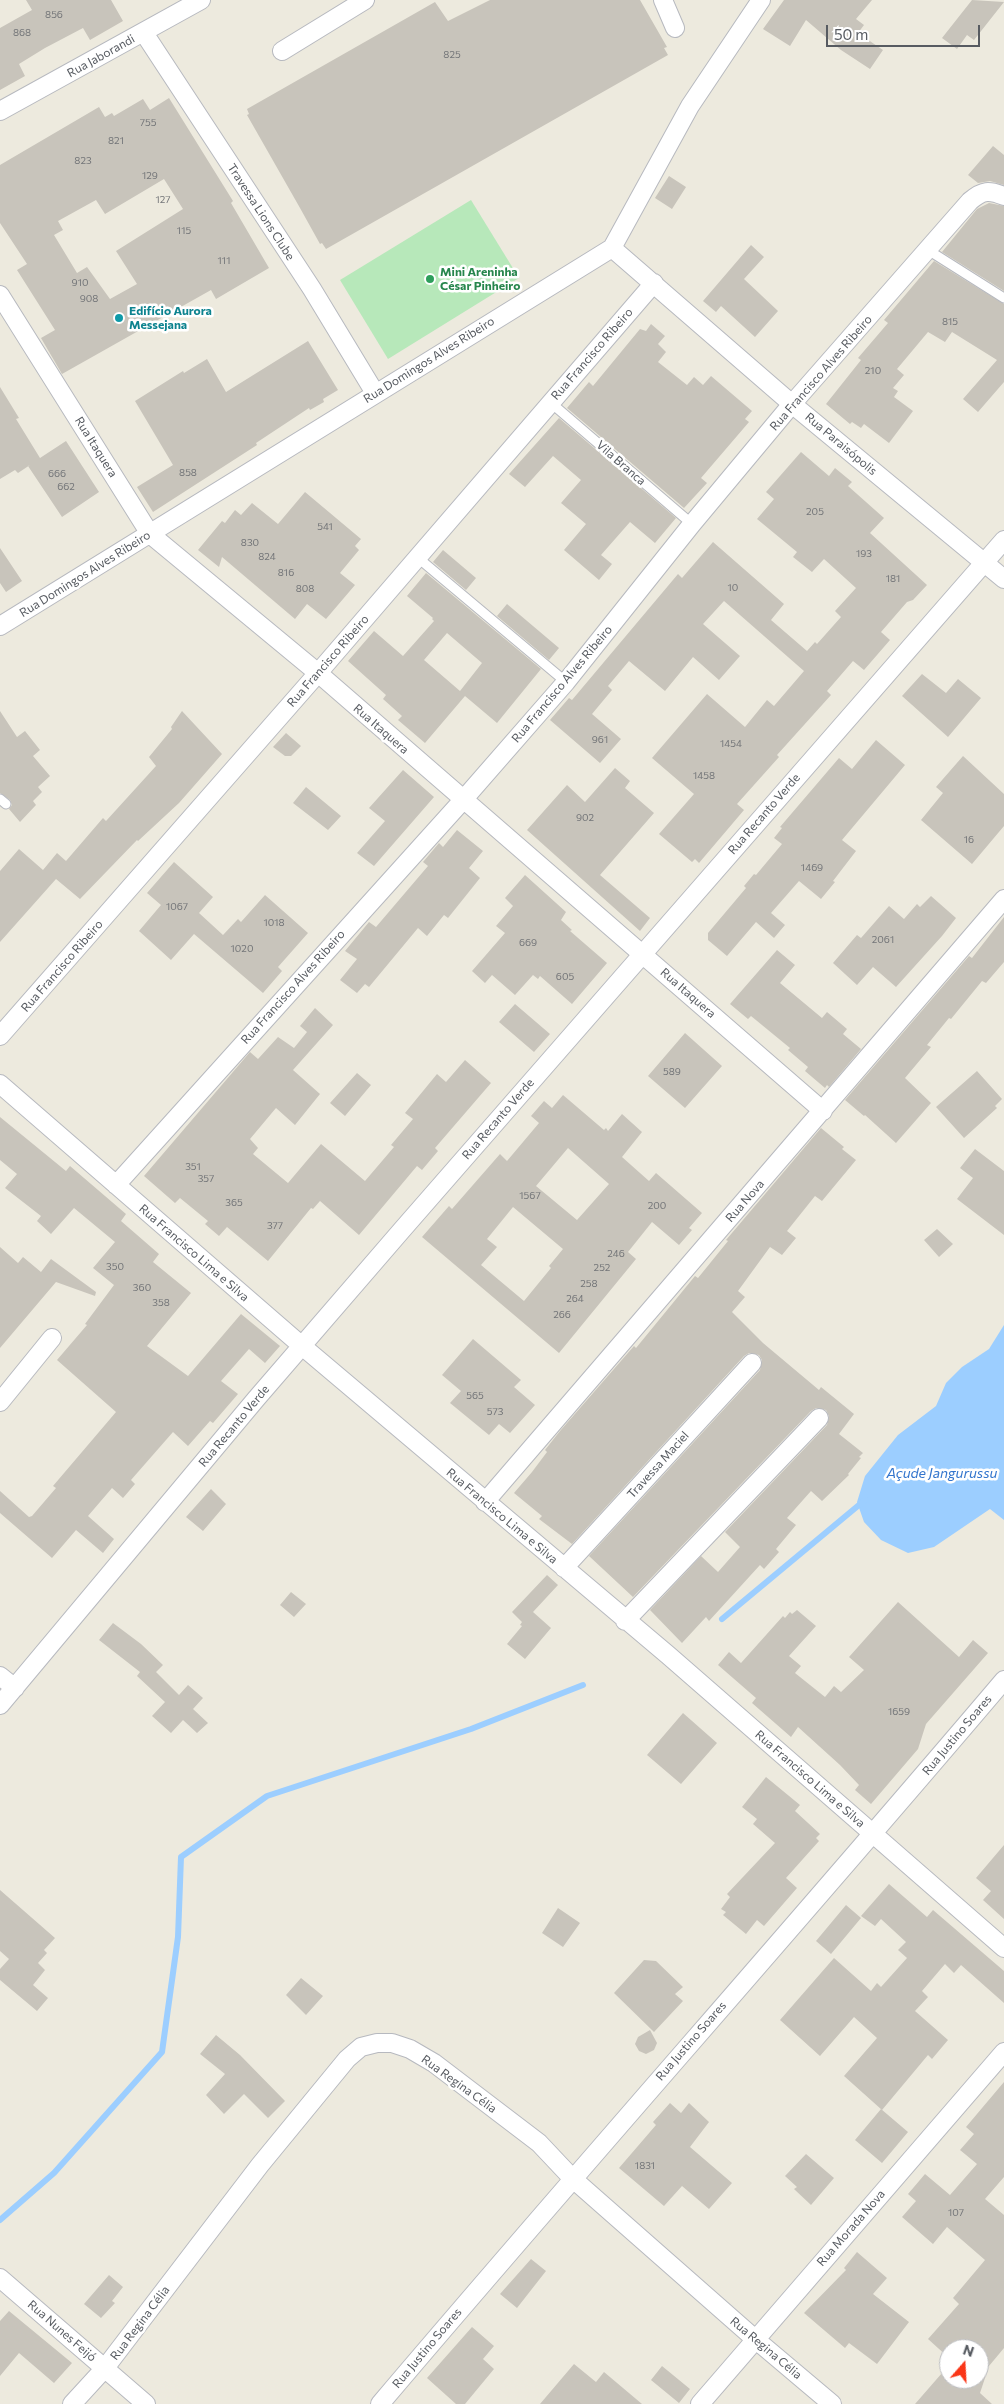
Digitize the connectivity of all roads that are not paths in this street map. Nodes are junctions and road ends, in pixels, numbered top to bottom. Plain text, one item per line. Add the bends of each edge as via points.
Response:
1 (201, 0) edge
2 (365, 0) edge
3 (663, 0) edge
4 (761, 0) edge
5 (675, 28) dead end
6 (144, 32) junction
7 (282, 51) dead end
8 (0, 111) edge
9 (1004, 196) edge
10 (612, 248) junction
11 (928, 250) junction
12 (654, 284) junction
13 (0, 295) edge
14 (1004, 298) edge
15 (375, 393) junction
16 (550, 402) junction
17 (792, 404) junction
18 (692, 524) junction
19 (150, 534) junction
20 (1004, 540) edge
21 (417, 557) junction
22 (984, 563) junction
23 (1004, 579) edge
24 (0, 626) edge
25 (318, 673) junction
26 (566, 682) junction
27 (462, 800) junction
28 (1004, 899) edge
29 (642, 952) junction
30 (0, 1036) edge
31 (0, 1084) edge
32 (823, 1111) junction
33 (116, 1185) junction
34 (52, 1338) dead end
35 (302, 1346) junction
36 (752, 1363) dead end
37 (6, 1382) edge
38 (0, 1402) edge
39 (819, 1418) dead end
40 (485, 1502) junction
41 (564, 1568) junction
42 (625, 1621) junction
43 (0, 1676) edge
44 (1004, 1680) edge
45 (15, 1688) junction
46 (0, 1705) edge
47 (873, 1834) junction
48 (1004, 1948) edge
49 (1004, 2052) edge
50 (572, 2178) junction
51 (0, 2278) edge
52 (755, 2339) junction
53 (105, 2368) junction
54 (72, 2404) edge
55 (146, 2404) edge
56 (380, 2404) edge
57 (700, 2404) edge
58 (832, 2404) edge

1 - 6 street, Rua Jaborandi
2 - 7 street
3 - 5 street
4 - 10 street, Rua Domingos Alves Ribeiro via 690,106
6 - 8 street, Rua Jaborandi
6 - 15 street, Travessa Lions Clube via 312,289
9 - 11 street, Rua Francisco Alves Ribeiro via 991,191 979,194
10 - 12 street, Rua Paraisópolis
10 - 15 street, Rua Domingos Alves Ribeiro
11 - 14 lane
11 - 17 street, Rua Francisco Alves Ribeiro
12 - 16 street, Rua Francisco Ribeiro
12 - 17 street, Rua Paraisópolis
13 - 19 street, Rua Itaquera
15 - 19 street, Rua Domingos Alves Ribeiro
16 - 18 lane, Vila Branca
16 - 21 street, Rua Francisco Ribeiro
17 - 18 street, Rua Francisco Alves Ribeiro
17 - 22 street, Rua Paraisópolis
18 - 26 street, Rua Francisco Alves Ribeiro
19 - 24 street, Rua Domingos Alves Ribeiro
19 - 25 street, Rua Itaquera
20 - 22 street, Rua Recanto Verde
21 - 25 street, Rua Francisco Ribeiro
21 - 26 lane
22 - 23 street, Rua Paraisópolis
22 - 29 street, Rua Recanto Verde
25 - 27 street, Rua Itaquera
25 - 30 street, Rua Francisco Ribeiro
26 - 27 street, Rua Francisco Alves Ribeiro
27 - 29 street, Rua Itaquera
27 - 33 street, Rua Francisco Alves Ribeiro
28 - 32 street, Rua Nova
29 - 32 street, Rua Itaquera
29 - 35 street, Rua Recanto Verde
31 - 33 street, Rua Francisco Lima e Silva
32 - 40 street, Rua Nova
33 - 35 street, Rua Francisco Lima e Silva
34 - 37 street
35 - 40 street, Rua Francisco Lima e Silva
35 - 45 street, Rua Recanto Verde
36 - 41 street, Travessa Maciel
37 - 38 street
39 - 42 street
40 - 41 street, Rua Francisco Lima e Silva
41 - 42 street, Rua Francisco Lima e Silva
42 - 47 street, Rua Francisco Lima e Silva
43 - 45 street
44 - 47 street, Rua Justino Soares
45 - 46 street, Rua Recanto Verde
47 - 48 street, Rua Francisco Lima e Silva
47 - 50 street, Rua Justino Soares
49 - 52 street, Rua Morada Nova
50 - 52 street, Rua Regina Célia
50 - 53 street, Rua Regina Célia via 539,2143 434,2063 392,2043 376,2043 361,2048 347,2059 260,2165
50 - 56 street, Rua Justino Soares
51 - 53 street, Rua Nunes Feijó
52 - 57 street, Rua Morada Nova
52 - 58 street, Rua Regina Célia
53 - 54 street, Rua Regina Célia
53 - 55 street, Rua Nunes Feijó

